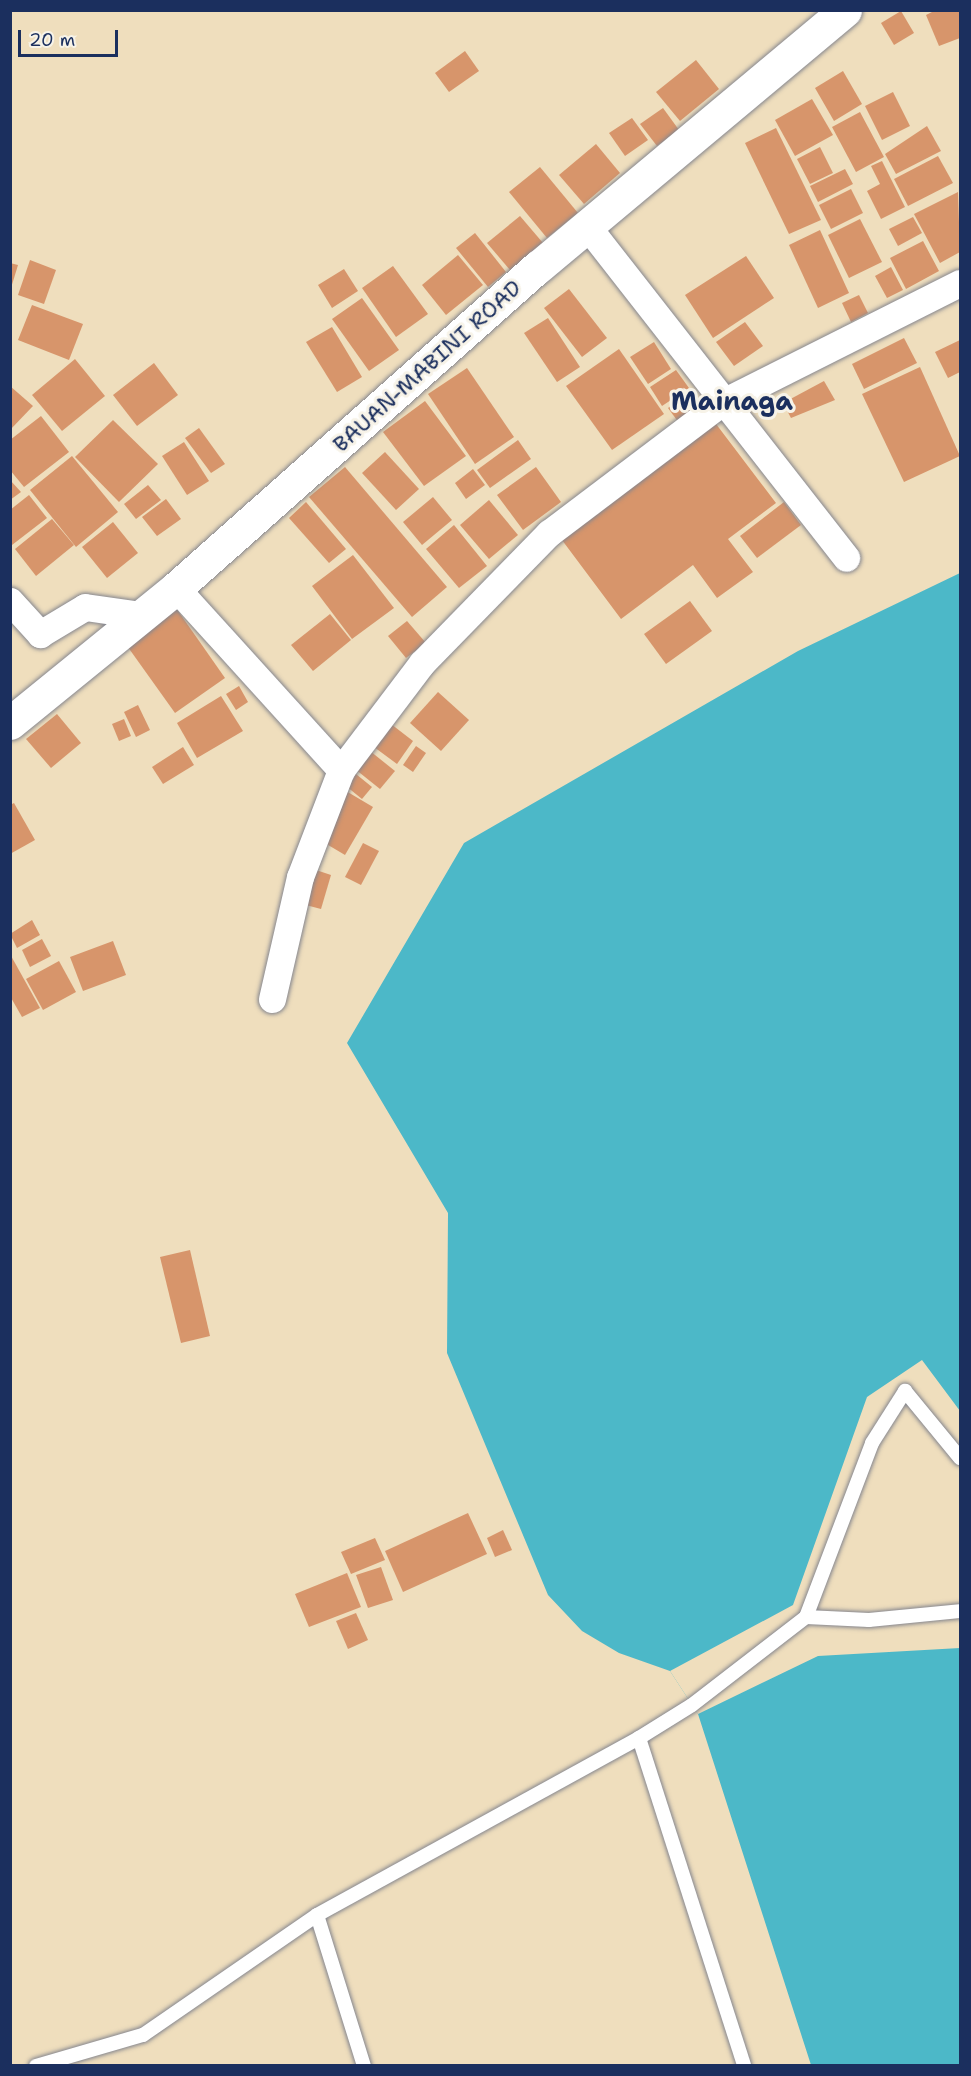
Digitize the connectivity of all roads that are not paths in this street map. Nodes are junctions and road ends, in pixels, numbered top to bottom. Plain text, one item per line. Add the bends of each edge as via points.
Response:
1 (845, 10) edge
2 (587, 226) junction
3 (960, 283) edge
4 (721, 403) junction
5 (846, 558) dead end
6 (176, 588) junction
7 (10, 601) edge
8 (141, 615) junction
9 (17, 718) edge
10 (341, 770) junction
11 (272, 999) dead end
12 (960, 1458) edge
13 (960, 1611) edge
14 (806, 1617) junction
15 (639, 1738) junction
16 (317, 1915) junction
17 (36, 2066) edge
18 (364, 2066) edge
19 (744, 2066) edge

1 - 2 main road, BAUAN-MABINI ROAD
2 - 4 street
2 - 6 main road, BAUAN-MABINI ROAD
3 - 4 street
4 - 5 street
4 - 10 street via 549,533 422,663
6 - 8 main road, BAUAN-MABINI ROAD
6 - 10 street
7 - 8 street via 40,634 85,607
8 - 9 main road, BAUAN-MABINI ROAD
10 - 11 street via 300,877
12 - 14 lane via 905,1391 872,1443
13 - 14 lane via 869,1620
14 - 15 lane via 692,1705
15 - 16 lane
15 - 19 lane
16 - 17 lane via 143,2035
16 - 18 lane

